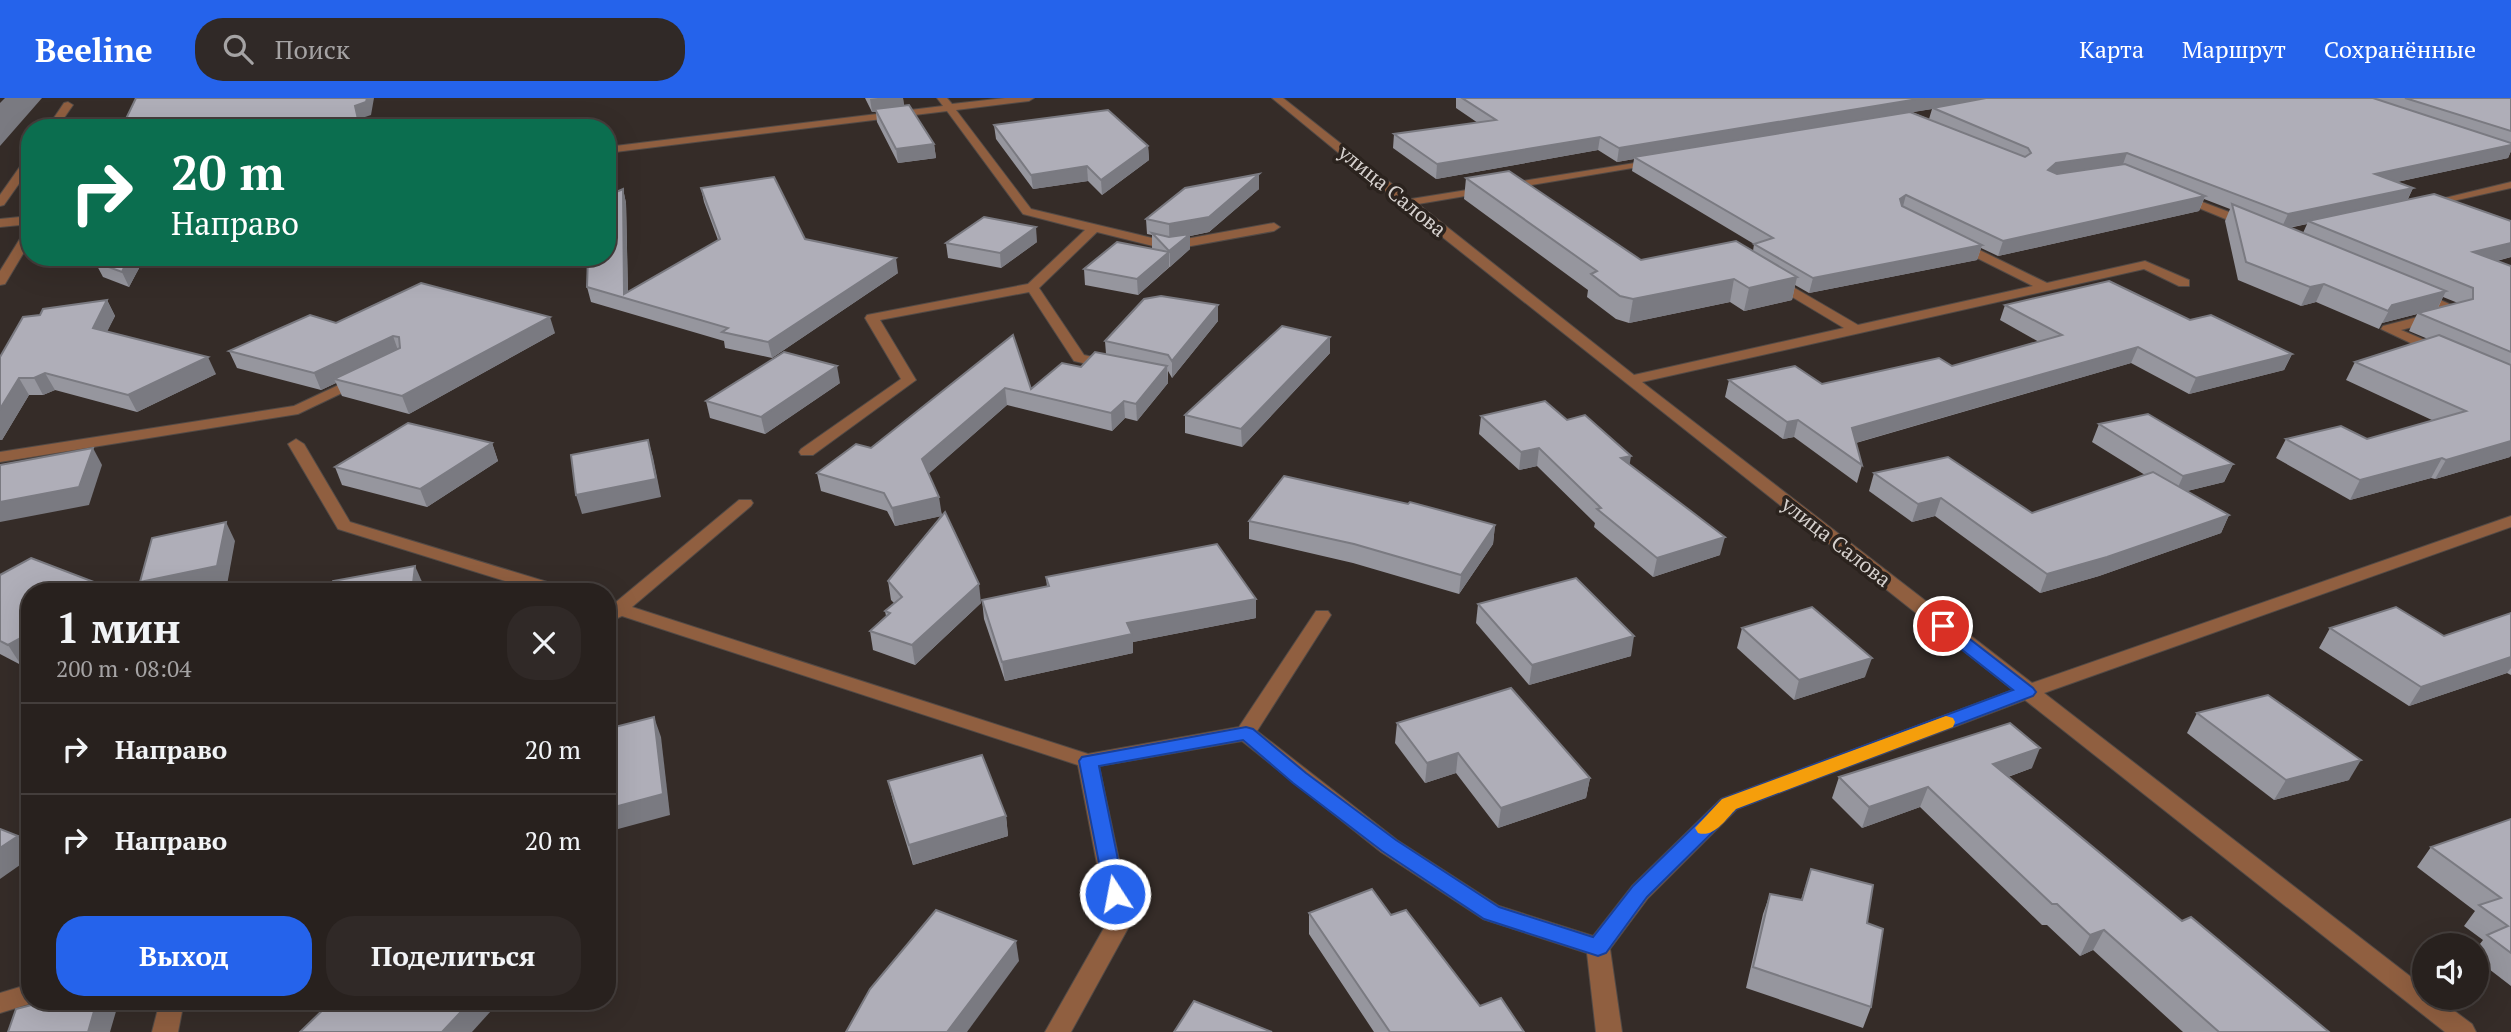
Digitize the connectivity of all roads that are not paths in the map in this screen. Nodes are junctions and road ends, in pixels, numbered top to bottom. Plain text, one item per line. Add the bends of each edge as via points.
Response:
1 (1029, 98) edge
2 (1277, 98) edge
3 (946, 103) edge
4 (68, 105) dead end
5 (58, 119) edge
6 (616, 149) edge
7 (1664, 160) edge
8 (21, 173) edge
9 (2511, 185) edge
10 (2169, 192) edge
11 (0, 203) edge
12 (1406, 203) junction
13 (2416, 206) edge
14 (21, 221) edge
15 (0, 223) edge
16 (1274, 227) dead end
17 (1094, 228) junction
18 (2267, 231) edge
19 (1951, 240) edge
20 (21, 247) edge
21 (1757, 270) edge
22 (0, 281) edge
23 (2184, 283) dead end
24 (1032, 288) junction
25 (2047, 289) junction
26 (2407, 289) edge
27 (1857, 331) junction
28 (2450, 356) edge
29 (1127, 369) edge
30 (377, 370) edge
31 (1631, 380) junction
32 (296, 444) dead end
33 (807, 452) dead end
34 (0, 457) edge
35 (746, 503) dead end
36 (2511, 521) edge
37 (532, 583) edge
38 (616, 607) edge
39 (616, 613) edge
40 (1322, 615) dead end
41 (2027, 692) junction
42 (1246, 733) junction
43 (1088, 761) junction
44 (1598, 947) junction
45 (21, 997) edge
46 (0, 1003) edge
47 (170, 1010) edge
48 (165, 1032) edge
49 (1058, 1032) edge
50 (1609, 1032) edge
51 (2463, 1032) edge

1 - 3 street
2 - 12 street, улица Салова
3 - 6 street
3 - 17 street via 1027,212
4 - 5 street
7 - 12 street
8 - 11 street
9 - 13 street
10 - 18 street
12 - 31 street, улица Салова
14 - 15 street
16 - 17 street via 1169,246
17 - 24 street
19 - 25 street
20 - 22 street
21 - 27 street
23 - 25 street via 2145,265
24 - 29 street via 1079,358
24 - 33 street via 872,318 909,380
25 - 27 street
26 - 28 street via 2458,311 2388,329
27 - 31 street
30 - 34 street via 298,410
31 - 41 street, улица Салова
32 - 37 street via 344,525
35 - 38 street
36 - 41 street
39 - 43 street
40 - 42 street
41 - 44 street via 1729,804 1640,892
41 - 51 street, улица Салова
42 - 43 street
42 - 44 street via 1389,846 1491,913
43 - 49 street via 1120,921
44 - 50 street
45 - 46 street
47 - 48 street

